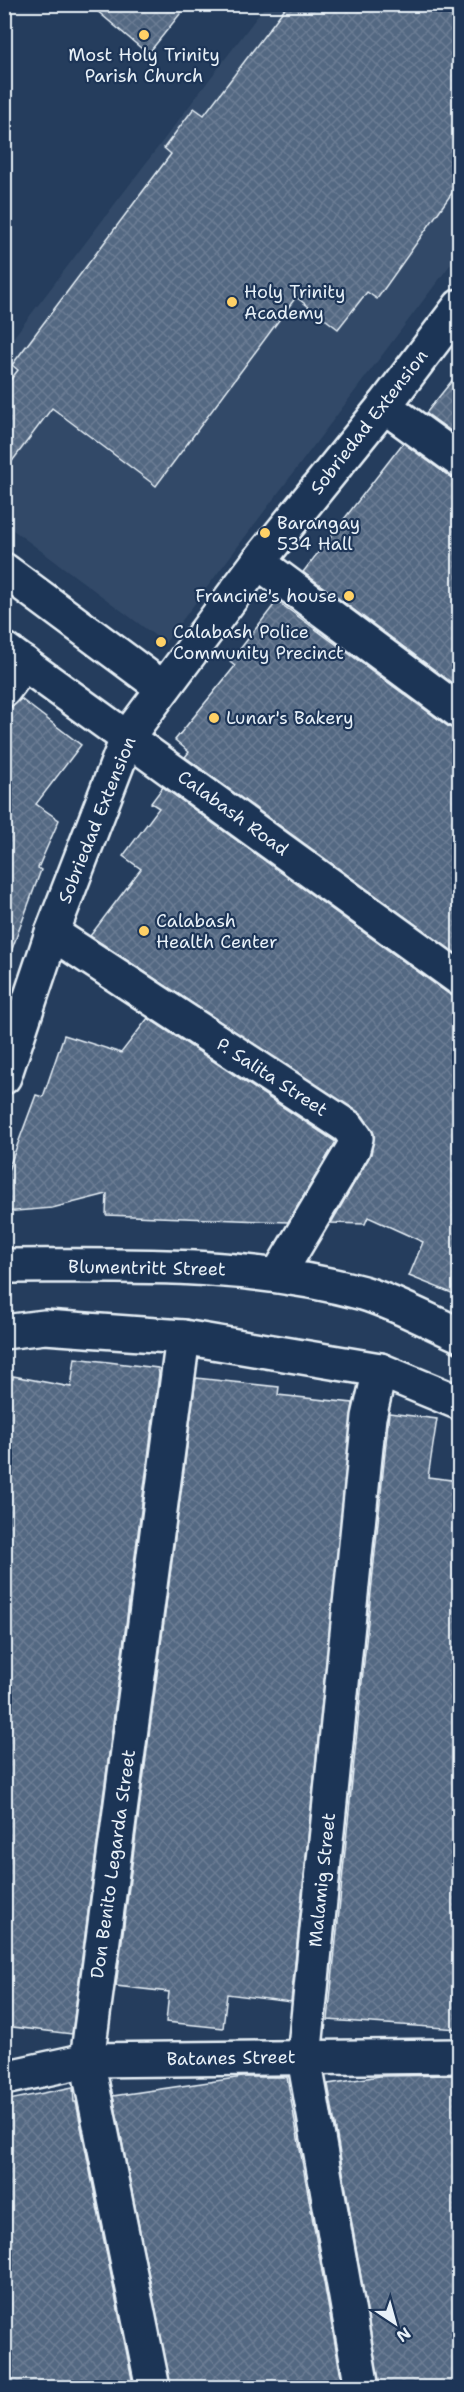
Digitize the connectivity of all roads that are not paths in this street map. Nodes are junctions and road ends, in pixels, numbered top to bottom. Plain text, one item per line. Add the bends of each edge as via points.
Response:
1 (459, 306) edge
2 (384, 406) junction
3 (459, 461) edge
4 (258, 562) junction
5 (4, 570) edge
6 (14, 656) edge
7 (163, 688) junction
8 (4, 690) edge
9 (459, 712) edge
10 (128, 736) junction
11 (52, 933) junction
12 (459, 979) edge
13 (4, 1077) edge
14 (4, 1266) edge
15 (278, 1275) junction
16 (4, 1332) edge
17 (459, 1335) edge
18 (183, 1337) junction
19 (380, 1370) junction
20 (459, 1403) edge
21 (459, 2056) edge
22 (303, 2058) junction
23 (87, 2060) junction
24 (4, 2078) edge
25 (153, 2388) edge
26 (362, 2388) edge

1 - 2 street, Sobriedad Extension
2 - 3 street
2 - 4 street, Sobriedad Extension
4 - 7 street, Sobriedad Extension
4 - 9 street
5 - 7 street
6 - 8 street
6 - 10 street, Calabash Road
7 - 10 street, Sobriedad Extension
10 - 11 street, Sobriedad Extension
10 - 12 street, Calabash Road
11 - 13 street, Sobriedad Extension
11 - 15 street, P. Salita Street via 348,1127 356,1138
14 - 15 street, Blumentritt Street via 194,1266
15 - 17 street, Blumentritt Street via 365,1294
16 - 18 street via 45,1327
18 - 19 street
18 - 23 street, Don Benito Legarda Street
19 - 20 street
19 - 22 street, Malamig Street via 369,1416
21 - 22 street, Batanes Street
22 - 23 street, Batanes Street
22 - 26 street, Malamig Street
23 - 24 street, Batanes Street
23 - 25 street, Don Benito Legarda Street

